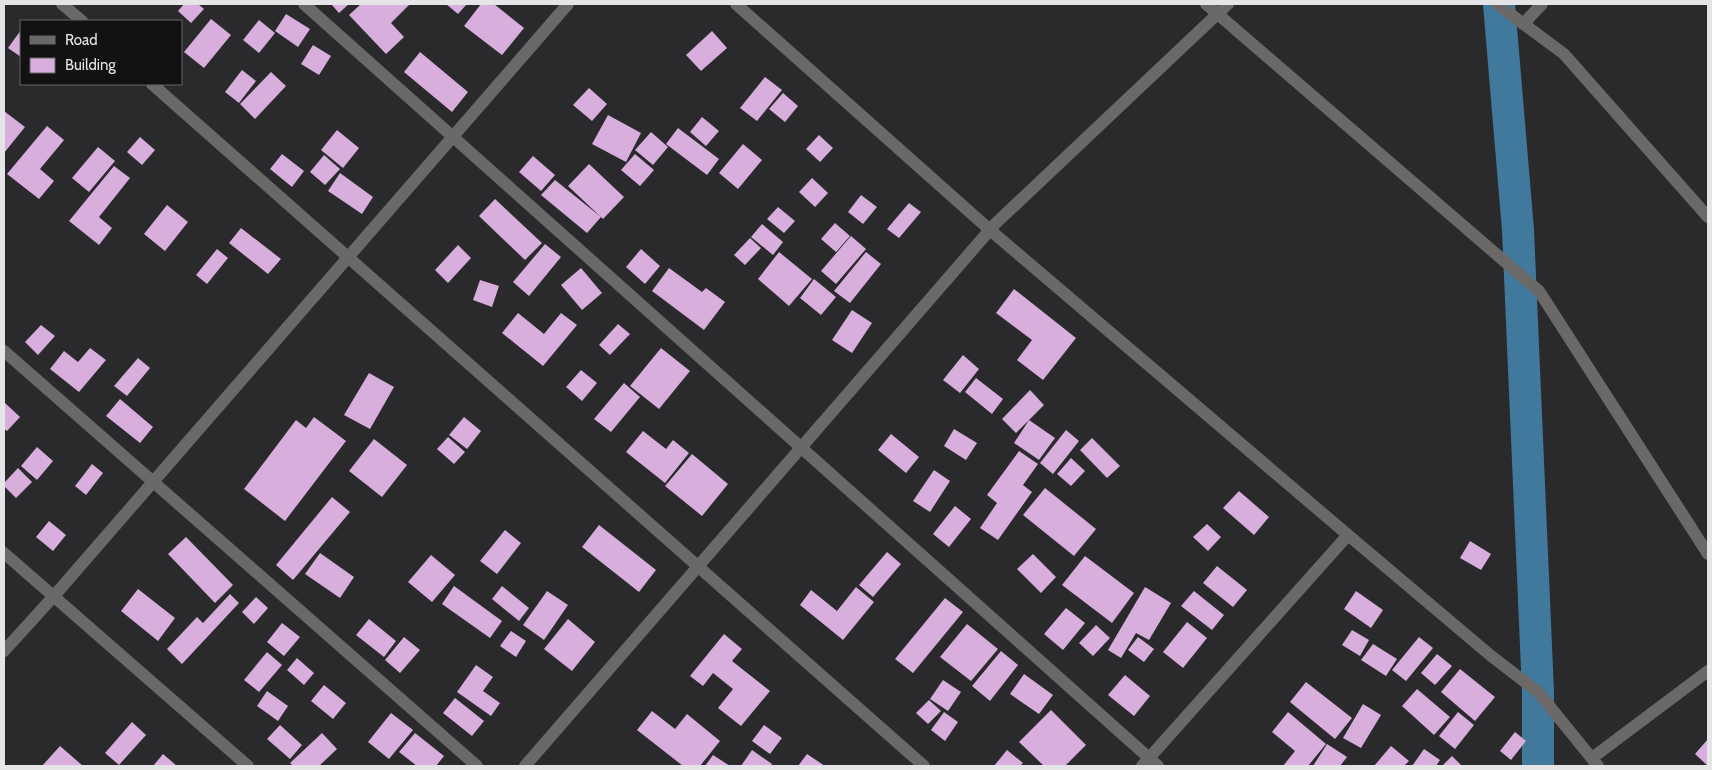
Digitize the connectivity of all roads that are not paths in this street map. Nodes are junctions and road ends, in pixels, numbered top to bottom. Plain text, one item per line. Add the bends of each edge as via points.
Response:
1 (62, 4) edge
2 (304, 4) edge
3 (568, 4) edge
4 (736, 4) edge
5 (1206, 4) edge
6 (1228, 4) edge
7 (1497, 4) edge
8 (1542, 4) edge
9 (1217, 14) junction
10 (81, 20) edge
11 (1523, 24) junction
12 (153, 85) edge
13 (453, 136) junction
14 (1708, 217) edge
15 (990, 230) junction
16 (348, 258) junction
17 (4, 351) edge
18 (801, 448) junction
19 (153, 482) junction
20 (1348, 535) junction
21 (4, 553) edge
22 (1708, 554) edge
23 (698, 566) junction
24 (54, 596) junction
25 (4, 651) edge
26 (1708, 671) edge
27 (1595, 762) edge
28 (1150, 764) edge
29 (248, 766) edge
30 (477, 766) edge
31 (525, 766) edge
32 (924, 766) edge

1 - 10 street
2 - 13 street
3 - 13 street
4 - 15 street
5 - 9 street
6 - 9 street
7 - 11 street
8 - 11 street
9 - 15 street
9 - 22 street via 1539,291
11 - 14 street via 1564,54
12 - 16 street
13 - 16 street
13 - 18 street
15 - 18 street
15 - 20 street
16 - 19 street
16 - 23 street
17 - 19 street
18 - 23 street
18 - 28 street
19 - 24 street
19 - 30 street
20 - 27 street via 1538,692
20 - 28 street
21 - 24 street
23 - 31 street
23 - 32 street
24 - 25 street
24 - 29 street
26 - 27 street

